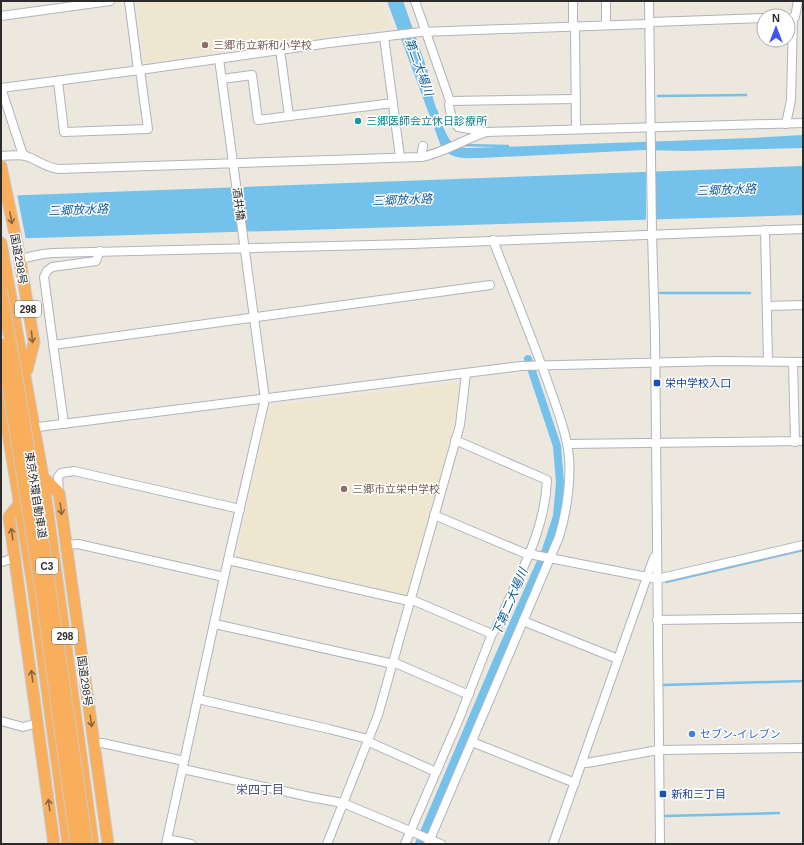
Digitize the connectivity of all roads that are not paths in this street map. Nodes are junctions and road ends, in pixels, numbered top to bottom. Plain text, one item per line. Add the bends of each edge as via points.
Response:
1 (110, 1) edge
2 (129, 1) edge
3 (415, 1) edge
4 (573, 1) edge
5 (606, 1) edge
6 (649, 1) edge
7 (798, 1) edge
8 (796, 12) edge
9 (1, 16) edge
10 (756, 18) edge
11 (649, 23) junction
12 (606, 25) junction
13 (574, 26) junction
14 (424, 32) junction
15 (384, 37) junction
16 (794, 48) edge
17 (280, 50) junction
18 (219, 59) junction
19 (139, 70) junction
20 (222, 79) junction
21 (58, 81) junction
22 (2, 88) edge
23 (576, 99) junction
24 (450, 101) junction
25 (393, 103) junction
26 (289, 116) junction
27 (786, 124) junction
28 (803, 124) edge
29 (576, 129) junction
30 (651, 129) junction
31 (487, 132) junction
32 (423, 146) dead end
33 (1, 156) edge
34 (25, 156) junction
35 (400, 157) junction
36 (420, 157) junction
37 (1, 166) edge
38 (234, 167) junction
39 (803, 229) edge
40 (765, 230) junction
41 (652, 234) junction
42 (493, 240) junction
43 (2, 245) edge
44 (244, 248) junction
45 (100, 251) junction
46 (19, 259) junction
47 (5, 261) junction
48 (490, 285) dead end
49 (1, 288) edge
50 (803, 305) edge
51 (767, 306) junction
52 (253, 317) junction
53 (1, 344) edge
54 (53, 345) junction
55 (768, 361) junction
56 (654, 362) junction
57 (793, 362) junction
58 (803, 362) edge
59 (541, 365) junction
60 (466, 373) junction
61 (26, 374) junction
62 (1, 391) edge
63 (265, 399) junction
64 (64, 424) junction
65 (34, 428) junction
66 (4, 432) edge
67 (455, 440) junction
68 (799, 442) edge
69 (655, 443) junction
70 (567, 444) junction
71 (43, 477) junction
72 (59, 493) junction
73 (20, 503) junction
74 (240, 509) junction
75 (434, 515) junction
76 (5, 516) edge
77 (66, 545) junction
78 (803, 545) edge
79 (656, 551) junction
80 (529, 554) junction
81 (15, 558) junction
82 (550, 559) junction
83 (228, 560) junction
84 (1, 562) edge
85 (647, 576) junction
86 (224, 577) junction
87 (657, 578) junction
88 (410, 600) junction
89 (803, 618) edge
90 (657, 620) junction
91 (523, 621) junction
92 (215, 624) junction
93 (492, 634) junction
94 (618, 659) junction
95 (393, 663) junction
96 (469, 695) junction
97 (198, 699) junction
98 (1, 722) edge
99 (38, 723) junction
100 (367, 740) junction
101 (472, 742) junction
102 (94, 744) junction
103 (803, 748) edge
104 (658, 750) junction
105 (184, 760) junction
106 (582, 763) junction
107 (183, 769) junction
108 (436, 772) junction
109 (575, 783) junction
110 (343, 803) junction
111 (411, 831) junction
112 (166, 841) edge
113 (429, 842) edge
114 (54, 844) edge
115 (68, 844) edge
116 (76, 844) edge
117 (87, 844) edge
118 (93, 844) edge
119 (108, 844) edge
120 (191, 844) edge
121 (328, 844) edge
122 (405, 844) edge
123 (441, 844) edge
124 (554, 844) edge
125 (660, 844) edge

1 - 9 street
2 - 19 street
3 - 14 street
4 - 13 street
5 - 12 street
6 - 11 street
7 - 8 street
10 - 11 street
11 - 12 street
11 - 30 street
12 - 13 street
13 - 14 street
13 - 23 street
14 - 15 street
14 - 24 street
15 - 17 street
15 - 25 street
16 - 27 street via 791,100
17 - 18 street
17 - 26 street
18 - 19 street
18 - 20 street, 酒井橋
19 - 21 street
19 - 21 street via 148,130 64,132
20 - 26 street via 252,76 258,120
20 - 38 street, 酒井橋
21 - 22 street
22 - 34 street
23 - 24 street
23 - 29 street
24 - 31 street via 453,121 458,127
25 - 26 street
25 - 35 street
27 - 28 street
27 - 30 street
29 - 30 street
29 - 31 street
30 - 41 street
31 - 36 street via 442,152
32 - 36 street
33 - 34 street
34 - 38 street via 42,165 59,169
35 - 36 street
35 - 38 street
37 -> 46 highway, 国道298号 / 298
38 - 44 street, 酒井橋
39 - 40 street
40 - 41 street
40 - 51 street
41 - 42 street
41 - 56 street
42 - 44 street
42 - 59 street
43 - 47 highway, 国道298号 / 298
44 - 45 street
44 - 52 street, 酒井橋
45 - 46 street via 43,254
45 - 54 street via 96,261 52,267 44,277
46 - 47 street
46 -> 61 highway, 国道298号 / 298 via 34,342
47 - 61 highway, 国道298号 / 298
48 - 52 street
49 - 117 highway, 東京外環自動車道 / C3, bridge via 19,385
50 - 51 street
51 - 55 street
52 - 54 street
52 - 63 street, 酒井橋
53 - 116 highway, 東京外環自動車道 / C3, bridge via 41,590
54 - 64 street
55 - 56 street
55 - 57 street
56 - 59 street
56 - 69 street
57 - 58 street
57 - 68 street
59 - 60 street
59 - 70 street
60 - 63 street
60 - 67 street via 460,424
61 - 65 highway, 国道298号 / 298
62 - 66 highway, 298
63 - 64 street
63 - 74 street
64 - 65 street
65 - 66 street
65 - 71 highway, 国道298号 / 298
66 - 73 highway, 298
67 - 75 street
67 - 80 street via 547,480 542,516
68 - 69 street
69 - 70 street
69 - 79 street
70 - 82 street via 569,459 565,517 560,537
71 - 72 highway
71 - 118 highway, 国道298号 / 298
72 - 74 street via 58,477 64,472 74,471
72 -> 77 highway, 国道298号 / 298
73 - 76 highway
73 - 115 highway, 298
74 - 83 street
75 - 80 street
75 - 88 street
81 -> 76 highway
77 - 86 street via 78,544
77 -> 102 highway, 国道298号 / 298
78 - 87 street
79 - 85 street
79 - 87 street
80 - 82 street
80 - 93 street
81 - 84 street
99 -> 81 highway
82 - 85 street
82 - 91 street
83 - 86 street
83 - 88 street
85 - 87 street
85 - 94 street
86 - 92 street
87 - 90 street
88 - 93 street
88 - 95 street
89 - 90 street
90 - 104 street
91 - 94 street
91 - 101 street
92 - 95 street
92 - 97 street
93 - 96 street
94 - 106 street
95 - 96 street
95 - 100 street via 378,715
96 - 108 street
97 - 100 street
97 - 105 street
98 - 99 street via 23,727
114 -> 99 highway
100 - 108 street
100 - 110 street
101 - 109 street
101 - 113 street
102 - 105 street via 102,743
102 - 119 highway, 国道298号 / 298
103 - 104 street
104 - 106 street
104 - 125 street
105 - 107 street
106 - 109 street
107 - 110 street
107 - 112 street
108 - 111 street
109 - 124 street
110 - 111 street
110 - 121 street
111 - 113 street
111 - 122 street
112 - 120 street
113 - 123 street

